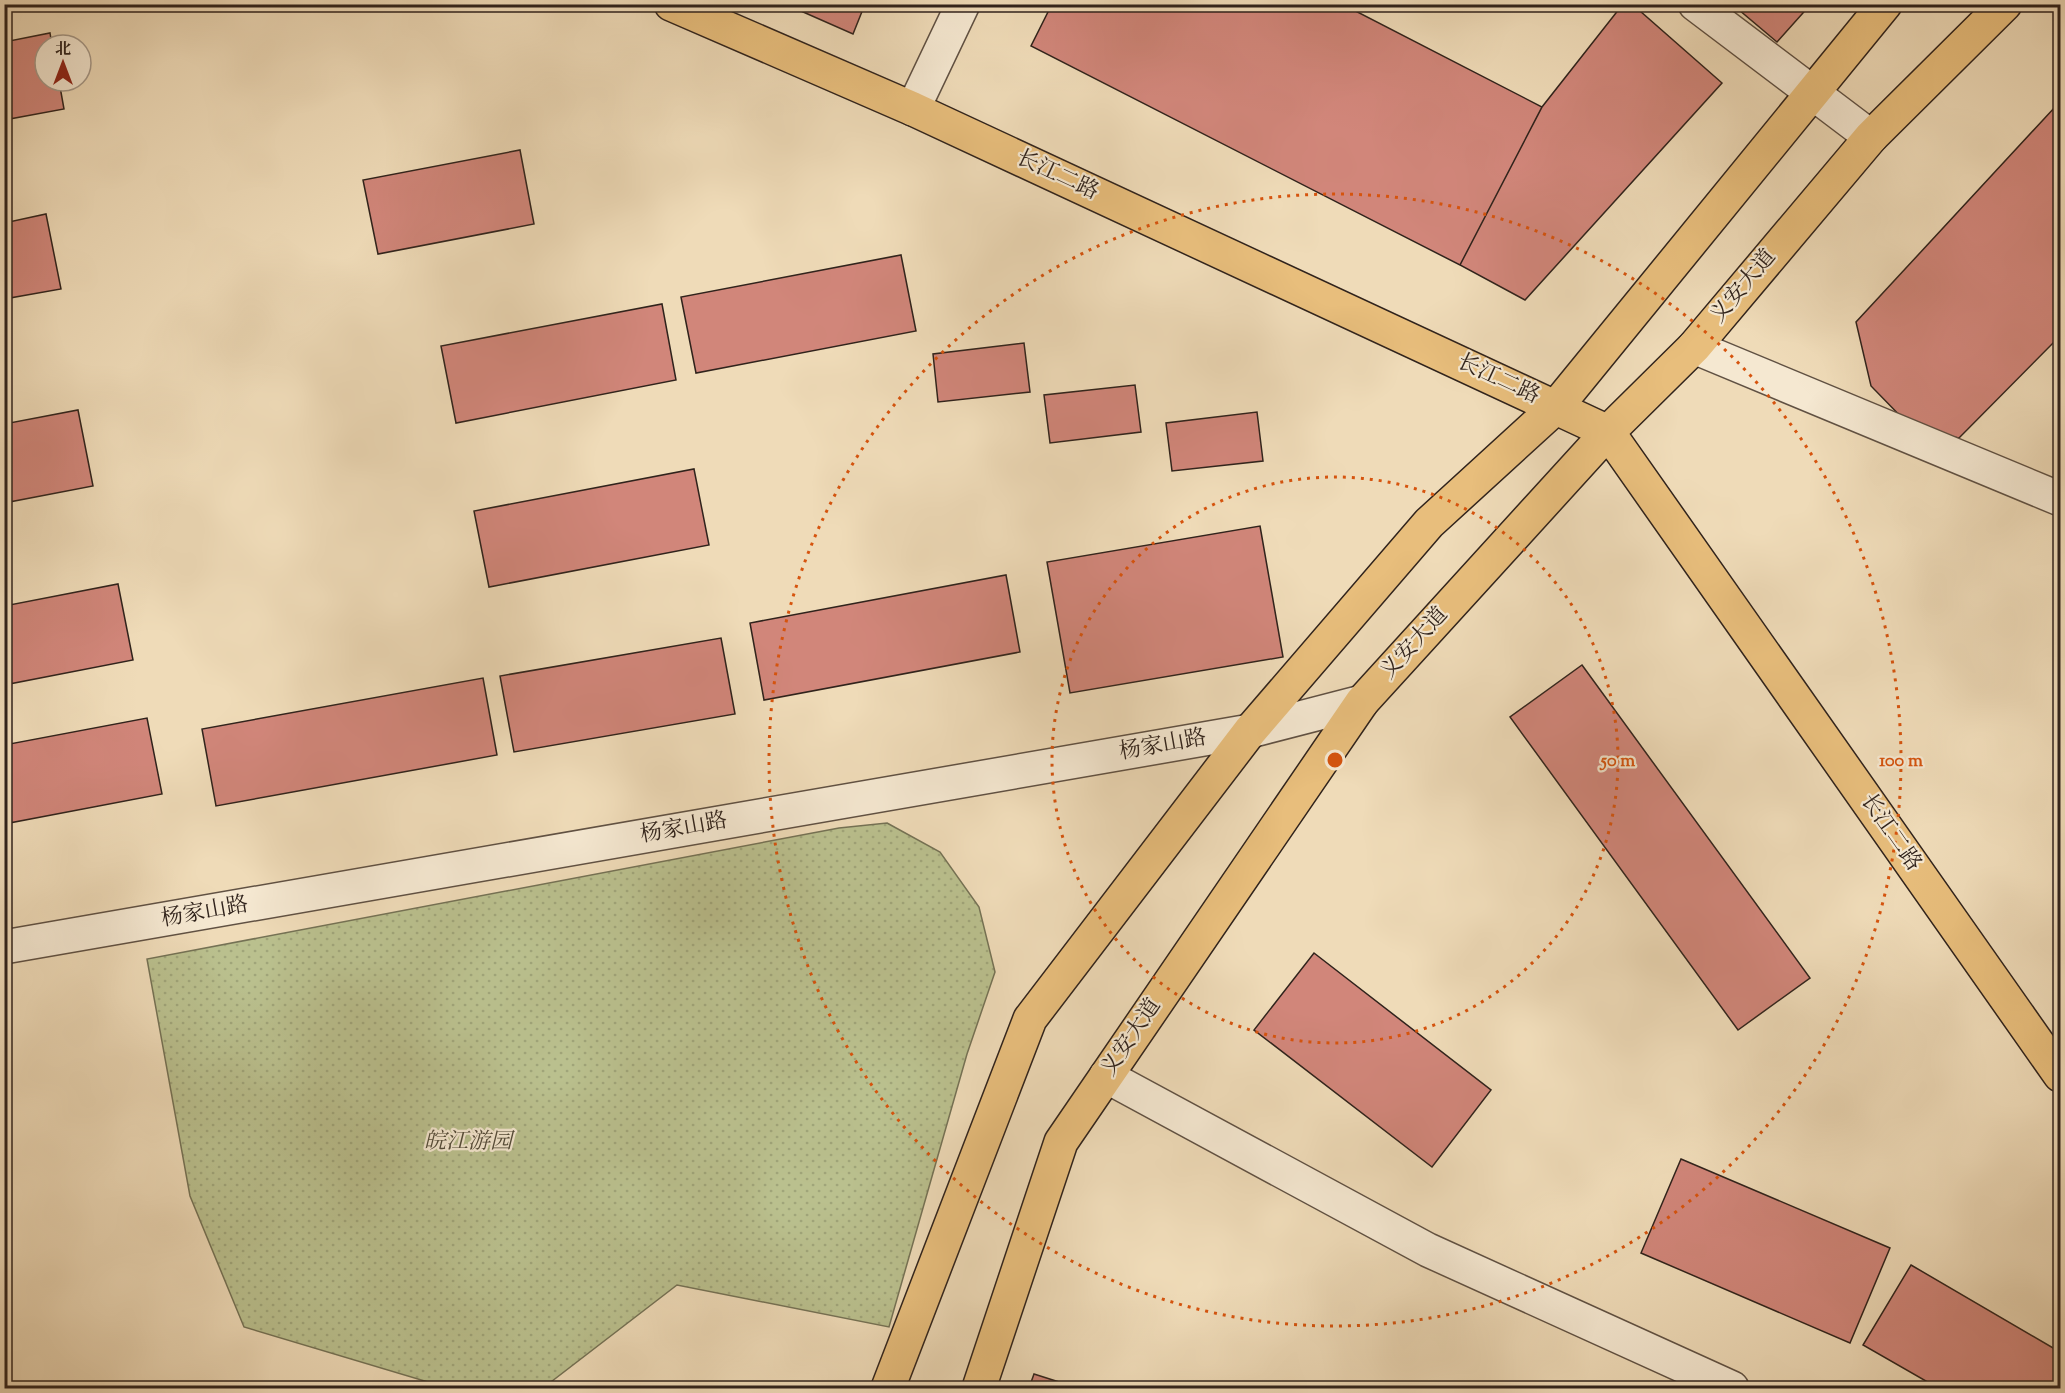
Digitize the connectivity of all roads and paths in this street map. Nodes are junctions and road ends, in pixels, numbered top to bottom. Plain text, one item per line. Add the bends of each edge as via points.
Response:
1 (671, 4) edge
2 (963, 4) edge
3 (1695, 4) edge
4 (1885, 4) edge
5 (2005, 4) edge
6 (1813, 93) junction
7 (913, 109) junction
8 (1870, 137) junction
9 (1694, 347) junction
10 (1556, 407) junction
11 (1608, 432) junction
12 (2061, 499) edge
13 (1362, 702) junction
14 (1250, 731) junction
15 (4, 947) edge
16 (2061, 1075) edge
17 (1106, 1076) junction
18 (888, 1389) edge
19 (979, 1389) edge
20 (1732, 1389) edge

1 - 7 main road, 长江二路
2 - 7 street
3 - 6 street
4 - 6 main road
5 - 8 main road, 义安大道
6 - 8 street
6 - 10 main road
7 - 10 main road, 长江二路
8 - 9 main road, 义安大道
9 - 11 main road, 义安大道
9 - 12 street
10 - 11 main road, 长江二路
10 - 14 main road via 1430,523
11 - 13 main road, 义安大道
11 - 16 main road, 长江二路
13 - 14 street, 杨家山路
13 - 17 main road, 义安大道
14 - 15 street, 杨家山路
14 - 18 main road via 1030,1019
17 - 19 main road, 义安大道 via 1061,1142
17 - 20 street via 1428,1250

